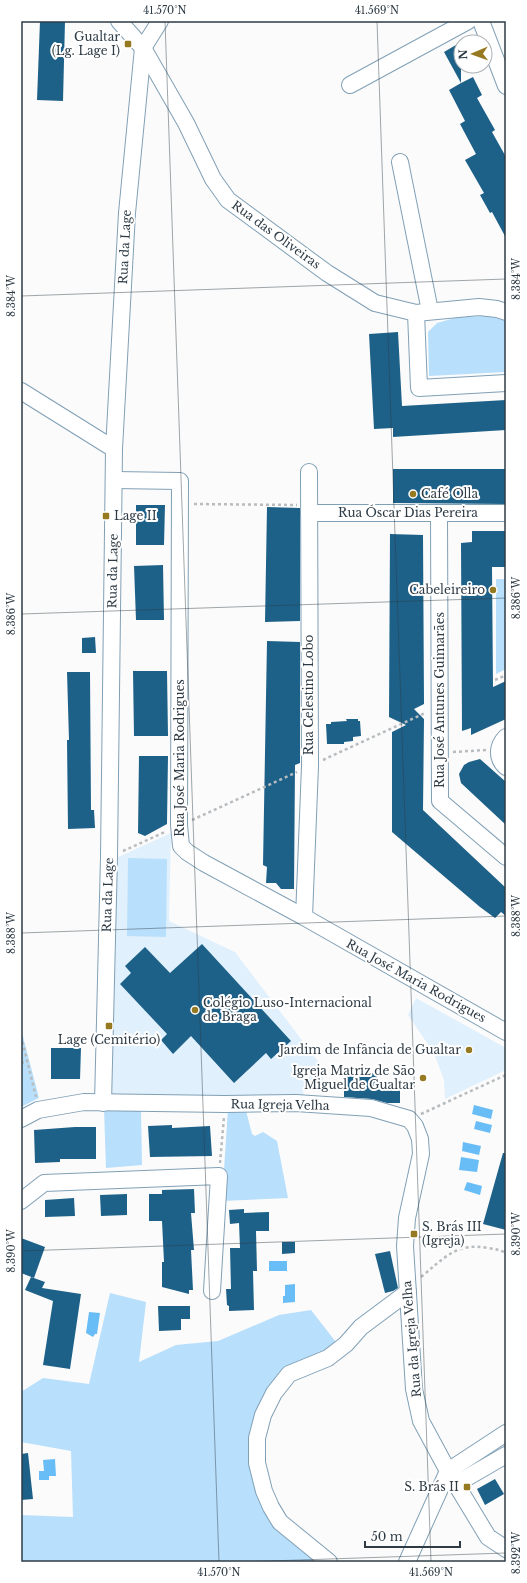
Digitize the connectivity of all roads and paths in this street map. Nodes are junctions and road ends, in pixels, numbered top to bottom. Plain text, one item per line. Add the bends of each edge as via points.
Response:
1 (119, 21) edge
2 (160, 21) edge
3 (468, 21) edge
4 (481, 21) edge
5 (143, 48) junction
6 (350, 85) dead end
7 (506, 86) edge
8 (400, 162) dead end
9 (423, 312) junction
10 (506, 312) edge
11 (506, 383) edge
12 (21, 391) edge
13 (114, 449) junction
14 (309, 472) dead end
15 (114, 480) junction
16 (180, 504) junction
17 (309, 509) junction
18 (439, 513) junction
19 (506, 513) edge
20 (506, 675) edge
21 (495, 680) dead end
22 (440, 706) junction
23 (502, 743) edge
24 (440, 752) junction
25 (310, 766) junction
26 (506, 767) edge
27 (179, 826) junction
28 (109, 857) junction
29 (506, 857) edge
30 (304, 917) junction
31 (506, 1032) edge
32 (21, 1036) edge
33 (28, 1061) junction
34 (21, 1063) edge
35 (506, 1074) edge
36 (32, 1099) dead end
37 (103, 1103) junction
38 (225, 1104) junction
39 (21, 1119) edge
40 (409, 1119) junction
41 (219, 1176) junction
42 (21, 1201) edge
43 (506, 1253) edge
44 (212, 1291) dead end
45 (408, 1292) junction
46 (506, 1433) edge
47 (506, 1455) edge
48 (452, 1478) junction
49 (506, 1549) edge
50 (330, 1562) edge
51 (407, 1562) edge

1 - 5 street, Rua das Oliveiras
2 - 5 street, Rua da Lage
3 - 6 street
4 - 7 street
5 - 9 street, Rua das Oliveiras via 186,123 213,179 228,200 327,273 375,303
5 - 13 street, Rua da Lage via 127,213
8 - 9 street
9 - 10 street, Rua das Oliveiras via 479,307
9 - 11 street via 419,388
12 - 13 street
13 - 15 street, Rua da Lage
14 - 17 street, Rua Celestino Lobo
15 - 16 street, Rua José Maria Rodrigues via 180,481
15 - 28 street, Rua da Lage
16 - 17 path
16 - 27 street, Rua José Maria Rodrigues
17 - 18 street, Rua Óscar Dias Pereira
17 - 25 street, Rua Celestino Lobo
18 - 19 street, Rua Óscar Dias Pereira
18 - 22 street, Rua José Antunes Guimarães
20 - 21 path
22 - 24 street, Rua José Antunes Guimarães
22 - 25 path
23 - 24 path
23 - 26 street via 499,758
24 - 29 street, Rua José Antunes Guimarães via 440,801
25 - 27 path
25 - 30 street, Rua Celestino Lobo
27 - 28 path
27 - 30 street, Rua José Maria Rodrigues via 181,846 187,852
28 - 37 street, Rua da Lage
30 - 31 street, Rua José Maria Rodrigues
32 - 33 path
33 - 34 path
33 - 36 path via 37,1097
35 - 40 path
37 - 38 street, Rua Igreja Velha
37 - 39 street, Rua Igreja Velha via 84,1102 38,1110
38 - 40 street, Rua Igreja Velha via 296,1103 371,1108
38 - 41 path
40 - 45 street, Rua da Igreja Velha via 420,1139 421,1154 407,1218 405,1246
41 - 42 street via 44,1183
41 - 44 street
43 - 45 path via 478,1246 459,1248 420,1278
45 - 48 street, Rua da Igreja Velha via 414,1389 421,1421
45 - 50 street via 361,1327 346,1344 328,1358 289,1374 274,1393 263,1415 257,1438 256,1463 264,1492 280,1522
46 - 48 street
47 - 48 street
48 - 49 street, Rua da Igreja Velha via 488,1537
48 - 51 street

